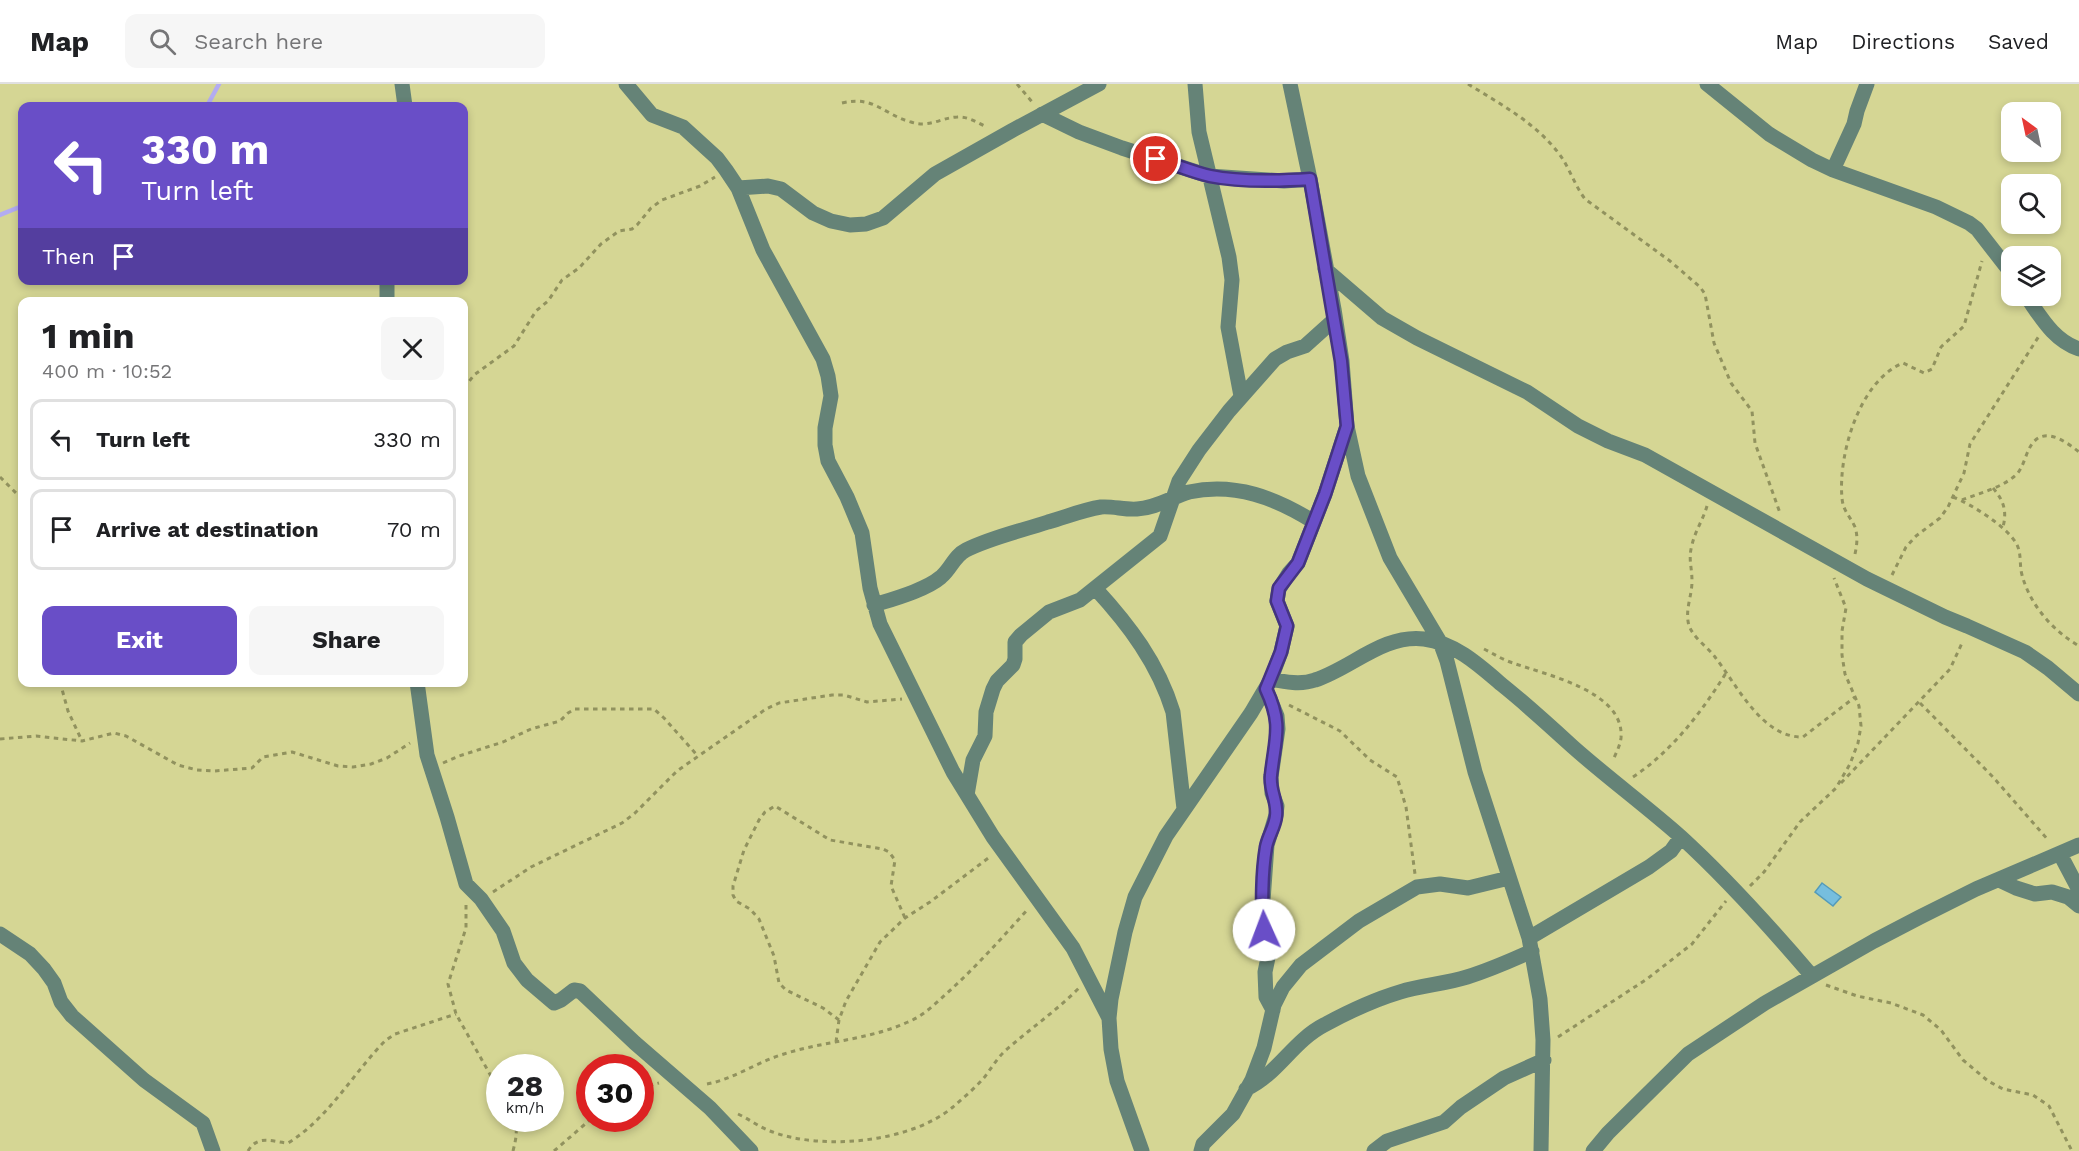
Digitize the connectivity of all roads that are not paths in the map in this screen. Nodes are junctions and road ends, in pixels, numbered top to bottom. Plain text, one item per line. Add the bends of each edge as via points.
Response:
1 (402, 84) edge
2 (626, 84) edge
3 (1099, 84) edge
4 (1195, 84) edge
5 (1290, 84) edge
6 (1707, 84) edge
7 (1867, 84) edge
8 (404, 102) edge
9 (1042, 114) junction
10 (1833, 170) junction
11 (1209, 176) junction
12 (1310, 179) junction
13 (738, 188) junction
14 (2001, 260) edge
15 (1325, 269) junction
16 (2033, 306) edge
17 (1335, 319) junction
18 (2079, 349) edge
19 (1241, 396) junction
20 (1347, 426) junction
21 (1171, 500) junction
22 (1314, 522) junction
23 (1095, 588) junction
24 (874, 605) junction
25 (1446, 646) junction
26 (418, 687) edge
27 (1269, 688) junction
28 (2079, 694) edge
29 (967, 795) junction
30 (1184, 809) junction
31 (1681, 837) junction
32 (2079, 845) edge
33 (2060, 854) junction
34 (1509, 878) junction
35 (1999, 880) junction
36 (2079, 890) edge
37 (2079, 906) edge
38 (0, 934) edge
39 (1530, 945) junction
40 (1812, 976) junction
41 (1273, 1010) junction
42 (1109, 1018) junction
43 (1544, 1053) junction
44 (1246, 1089) junction
45 (213, 1151) edge
46 (751, 1151) edge
47 (1142, 1151) edge
48 (1201, 1151) edge
49 (1374, 1151) edge
50 (1541, 1151) edge
51 (1593, 1151) edge

1 - 8 street
2 - 13 street via 652,115 683,127 705,146
3 - 9 street
4 - 11 street via 1199,132
5 - 12 street
6 - 10 street via 1769,134
7 - 10 street
9 - 11 street via 1122,148
9 - 13 street via 935,174 883,218 866,224 831,221 781,189
10 - 14 street via 1969,223
11 - 12 street
11 - 19 street via 1229,257 1232,280 1228,327
12 - 15 street
13 - 24 street via 763,250 825,368 831,396 825,428 828,461 862,533
15 - 17 street
15 - 28 street via 1382,318 1418,339 1527,392 1578,426 1645,455 1885,588 2025,652
16 - 18 street via 2062,341
17 - 19 street via 1305,346 1275,359
17 - 20 street
19 - 21 street via 1199,450
20 - 22 street
20 - 25 street via 1358,476 1390,558
21 - 22 street via 1205,489 1243,491 1266,496
21 - 23 street via 1160,536
21 - 24 street via 1137,509 1085,510 984,542 963,552 941,577
22 - 27 street via 1298,563 1279,588 1277,601 1287,626
23 - 29 street via 1072,604 1049,612 1015,642 1016,659 993,689 985,736 973,760
23 - 30 street via 1144,648 1169,701
24 - 29 street via 915,697
25 - 27 street via 1410,638 1388,644 1314,681
25 - 31 street via 1478,664
25 - 34 street via 1475,772
26 - 46 street via 431,769 466,884 503,931 514,963 554,1003 574,990 580,991 710,1108
27 - 30 street
27 - 41 street via 1278,729 1271,777 1276,806 1267,845 1262,915 1270,948 1265,972 1266,997
29 - 42 street via 1073,948
30 - 42 street via 1135,897
31 - 39 street via 1671,851 1649,867
31 - 40 street
32 - 33 street
33 - 35 street
33 - 36 street
34 - 39 street
34 - 41 street via 1468,888 1440,884 1417,887 1359,921 1301,965 1283,987
35 - 37 street via 2035,894 2052,892 2068,897
35 - 40 street via 1901,926
38 - 45 street via 30,954 44,969 72,1016 144,1080 203,1123
39 - 43 street
39 - 44 street via 1467,977 1403,990 1322,1026 1290,1051 1266,1078
40 - 51 street via 1688,1054
41 - 44 street via 1264,1048
42 - 47 street via 1117,1081
43 - 49 street via 1444,1122 1387,1141
43 - 50 street
44 - 48 street via 1233,1114 1203,1144

